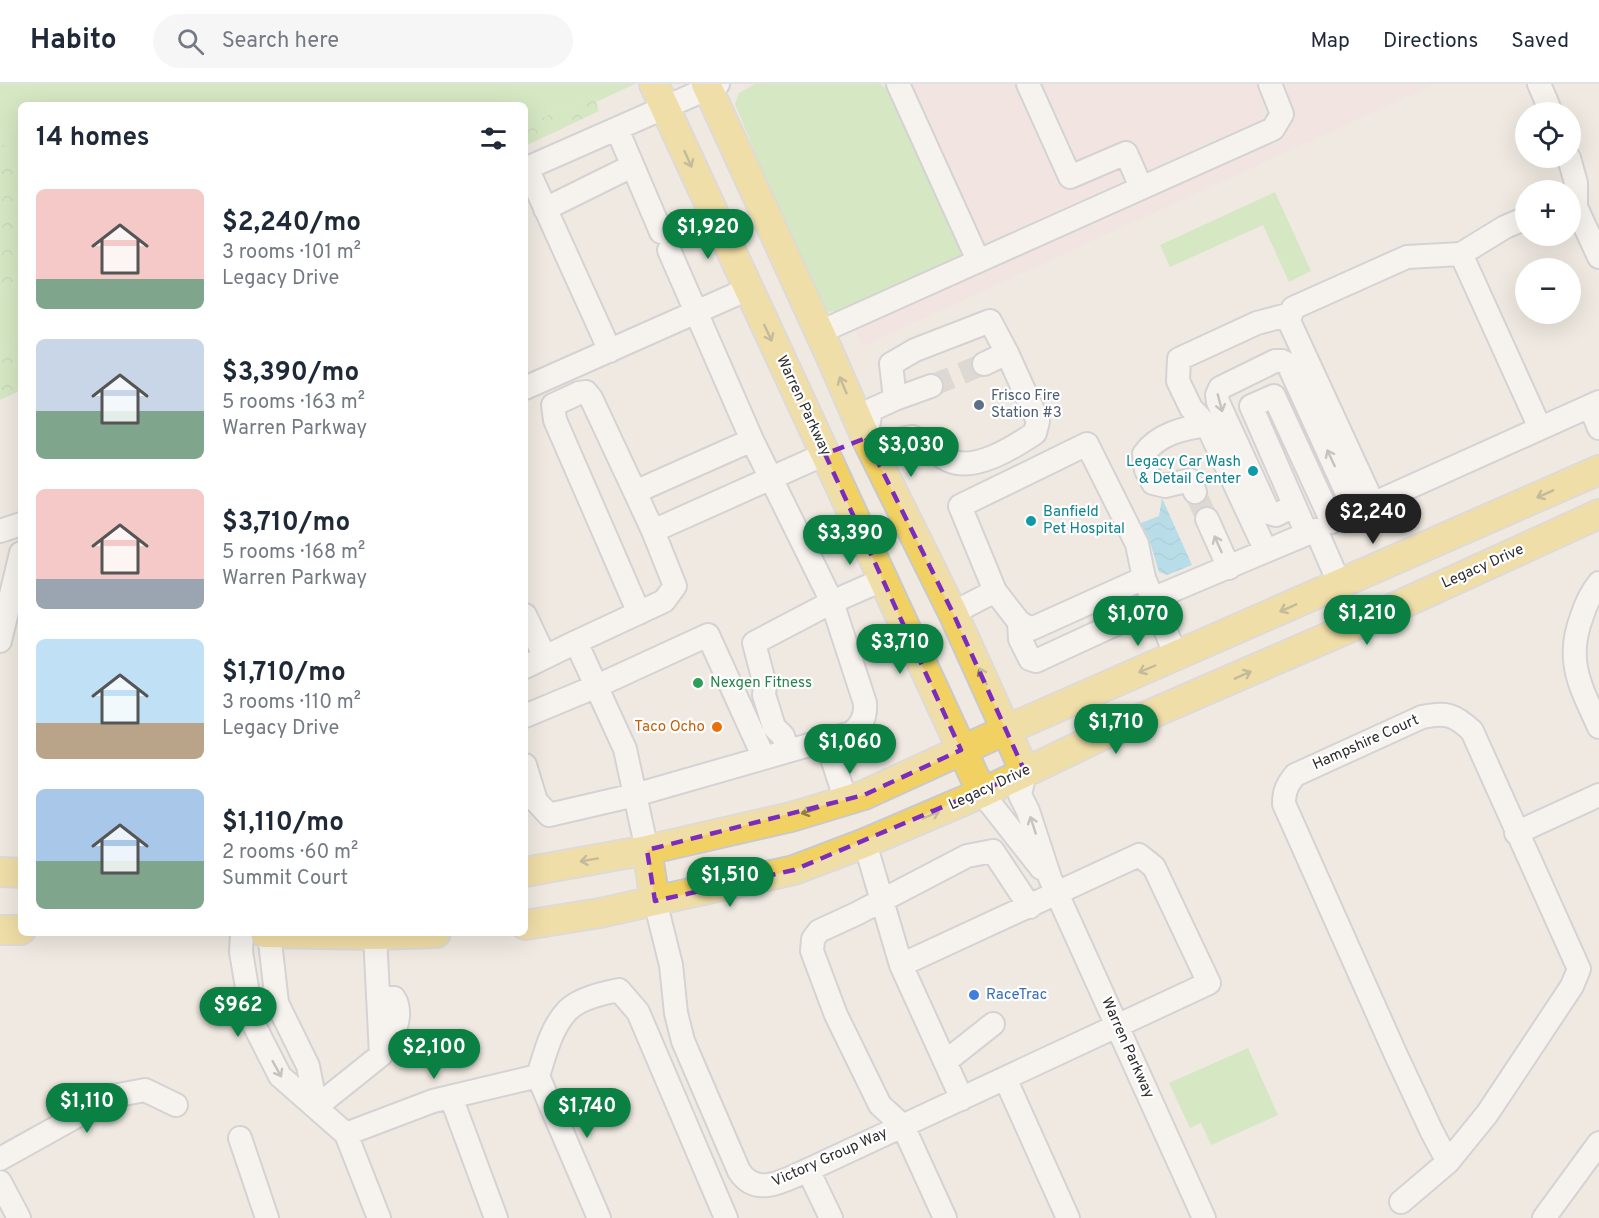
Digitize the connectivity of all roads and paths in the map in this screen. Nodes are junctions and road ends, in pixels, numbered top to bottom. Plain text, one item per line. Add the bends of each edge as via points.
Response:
1 (898, 84) edge
2 (1028, 84) edge
3 (1270, 84) edge
4 (1539, 84) edge
5 (711, 85) edge
6 (659, 96) edge
7 (1547, 102) edge
8 (617, 129) junction
9 (632, 166) junction
10 (528, 168) edge
11 (528, 173) edge
12 (1141, 188) junction
13 (545, 209) junction
14 (1581, 218) edge
15 (1515, 223) edge
16 (1461, 254) junction
17 (1599, 257) edge
18 (978, 260) junction
19 (748, 289) junction
20 (696, 313) junction
21 (1291, 314) junction
22 (820, 332) junction
23 (610, 351) junction
24 (1007, 353) junction
25 (984, 364) tunnel mouth
26 (931, 386) tunnel mouth
27 (528, 387) edge
28 (1312, 394) junction
29 (896, 399) junction
30 (1594, 404) edge
31 (1207, 425) junction
32 (1540, 428) junction
33 (1599, 428) edge
34 (866, 438) junction
35 (752, 440) junction
36 (825, 454) junction
37 (1225, 464) junction
38 (1599, 470) edge
39 (770, 478) junction
40 (635, 492) junction
41 (1294, 506) junction
42 (1364, 507) junction
43 (1599, 514) edge
44 (1207, 519) tunnel mouth
45 (18, 525) edge
46 (1318, 528) junction
47 (0, 531) edge
48 (653, 531) junction
49 (1266, 551) junction
50 (1229, 568) junction
51 (18, 576) edge
52 (882, 580) junction
53 (1599, 583) edge
54 (1340, 585) junction
55 (995, 591) junction
56 (1150, 594) junction
57 (832, 602) junction
58 (14, 607) edge
59 (639, 613) junction
60 (953, 613) junction
61 (1019, 622) junction
62 (1356, 625) junction
63 (528, 629) edge
64 (0, 642) edge
65 (576, 642) junction
66 (1176, 656) junction
67 (535, 662) edge
68 (597, 686) junction
69 (528, 715) edge
70 (1599, 727) edge
71 (1005, 730) junction
72 (826, 740) junction
73 (961, 750) junction
74 (788, 751) junction
75 (764, 758) junction
76 (1025, 772) junction
77 (528, 775) edge
78 (982, 793) junction
79 (635, 795) junction
80 (1599, 795) edge
81 (846, 801) junction
82 (1599, 811) edge
83 (1519, 838) junction
84 (865, 843) junction
85 (647, 850) junction
86 (528, 871) edge
87 (0, 872) edge
88 (18, 873) edge
89 (1053, 886) junction
90 (655, 901) junction
91 (881, 901) junction
92 (1030, 907) junction
93 (528, 925) edge
94 (0, 930) edge
95 (18, 930) edge
96 (242, 936) edge
97 (267, 936) edge
98 (375, 936) edge
99 (901, 965) junction
100 (993, 1024) dead end
101 (1117, 1027) junction
102 (945, 1062) junction
103 (538, 1076) junction
104 (1005, 1078) junction
105 (451, 1097) junction
106 (962, 1098) junction
107 (177, 1105) dead end
108 (316, 1107) junction
109 (903, 1126) junction
110 (346, 1134) junction
111 (240, 1138) dead end
112 (1599, 1143) edge
113 (0, 1159) edge
114 (1448, 1162) junction
115 (808, 1170) junction
116 (0, 1182) edge
117 (1401, 1202) dead end
118 (19, 1218) edge
119 (267, 1218) edge
120 (380, 1218) edge
121 (496, 1218) edge
122 (599, 1218) edge
123 (726, 1218) edge
124 (831, 1218) edge
125 (945, 1218) edge
126 (1068, 1218) edge
127 (1204, 1218) edge
128 (1544, 1218) edge

1 - 18 street
2 - 12 street via 1070,177 1126,153
3 - 12 street via 1282,114 1273,129
4 - 7 street
5 - 6 street
5 - 22 main road, Warren Parkway
6 - 8 street
6 -> 19 main road, Warren Parkway
8 - 9 street
8 - 10 street
9 - 13 street
9 - 20 street
11 - 13 street
12 - 18 street
13 - 23 street
14 - 17 street
15 - 16 street
16 - 21 street via 1407,257 1293,308
16 - 32 street
18 - 22 street
19 - 20 street
19 -> 36 main road, Warren Parkway
20 - 23 street
20 - 35 street
21 - 28 street via 1289,321
21 - 31 street via 1257,323 1179,359 1178,381 1191,408
34 -> 22 main road, Warren Parkway
23 - 27 street
24 - 25 street
24 - 29 street via 990,321 915,350 891,364
24 - 34 street via 1038,421 1035,433 1015,446 988,459 965,464 949,461 913,437 884,445
26 - 29 street
28 -> 41 street via 1288,364 1275,361 1220,388 1217,395 1269,513 1276,515
28 - 42 street
29 - 34 street via 871,410
30 - 32 street
30 - 33 street
31 - 37 street
31 - 37 street via 1184,428 1151,444 1144,454 1146,470 1153,483 1193,486
32 - 42 street
34 - 36 main road
34 - 60 main road, Warren Parkway
35 - 39 street
35 - 40 street
36 - 39 street
36 - 52 main road, Warren Parkway
37 - 49 street
38 -> 54 main road
39 - 48 street
39 - 57 street
40 - 48 street
40 - 59 street via 586,392 553,405 555,420
41 - 46 street
41 - 46 street via 1251,406 1274,396
42 - 46 street
43 - 62 main road, Legacy Drive
50 -> 44 street
45 - 47 street
46 - 49 street
46 - 54 street
48 - 59 street via 675,586 664,601
49 - 50 street
50 - 56 street
51 - 58 street
52 - 57 street
52 - 73 main road, Warren Parkway
53 - 70 street via 1588,598 1574,644 1576,671
54 - 62 main road
54 -> 66 main road
55 - 56 street via 960,506 1087,444 1137,544
55 - 60 street
55 - 61 street
56 - 61 street via 1031,629
56 - 61 street via 1036,661 1030,659 1020,639
56 - 66 street
57 - 72 street via 865,712 854,731
57 - 74 street via 754,643 774,727 783,736
58 - 64 street
59 - 65 street
71 -> 60 main road, Warren Parkway
76 -> 62 main road, Legacy Drive
63 - 67 street
65 - 67 street
65 - 68 street
66 -> 71 main road
68 - 69 street
68 - 75 street via 708,635
68 - 79 street via 625,749
71 - 73 main road
71 - 76 main road, Warren Parkway
72 - 74 street
72 - 81 street
73 - 78 main road, Warren Parkway
73 - 81 main road
74 - 75 street
75 - 79 street
76 - 78 main road, Legacy Drive
89 -> 76 street, Warren Parkway via 1020,795
77 - 79 street via 536,801 549,815
84 -> 78 main road, Legacy Drive
78 - 89 street, Warren Parkway
79 - 85 street
80 - 83 street
81 -> 85 main road
82 - 83 street
83 - 114 street, Hampshire Court via 1570,945 1578,974 1486,1114
83 - 114 street, Hampshire Court via 1472,731 1447,715 1422,717 1304,771 1295,776 1284,793 1284,804 1371,1000
84 - 90 main road, Legacy Drive via 794,870
84 - 91 street
85 -> 86 main road
85 - 90 main road
87 - 88 main road
89 - 92 street
89 - 101 street, Warren Parkway
89 - 101 street, Victory Group Way via 1139,855 1154,867 1209,983
90 - 93 main road, Legacy Drive
90 - 115 street, Victory Group Way via 672,965 683,1041 739,1172 748,1182 770,1186
91 - 92 street via 967,856 993,850
91 - 99 street
91 - 109 street via 819,931 813,939 812,951 836,1015 880,1105
92 - 99 street
94 - 95 main road
96 -> 108 street via 253,1023 280,1076
97 - 108 street via 278,1004 308,1066
98 - 108 street via 381,1055
99 - 102 street
100 - 102 street
101 - 104 street, Victory Group Way
101 - 127 street, Warren Parkway
102 - 106 street
103 - 105 street
103 - 122 street
103 - 123 street via 552,1035 567,1010 593,996 619,990 638,1012
104 - 106 street, Victory Group Way
104 - 126 street
105 - 110 street
105 - 121 street
106 - 109 street, Victory Group Way
107 - 113 street via 145,1090 112,1096
108 - 110 street
109 - 115 street, Victory Group Way
109 - 125 street
110 - 120 street
111 - 119 street
112 - 128 street
114 - 117 street, Hampshire Court
115 - 124 street
116 - 118 street

